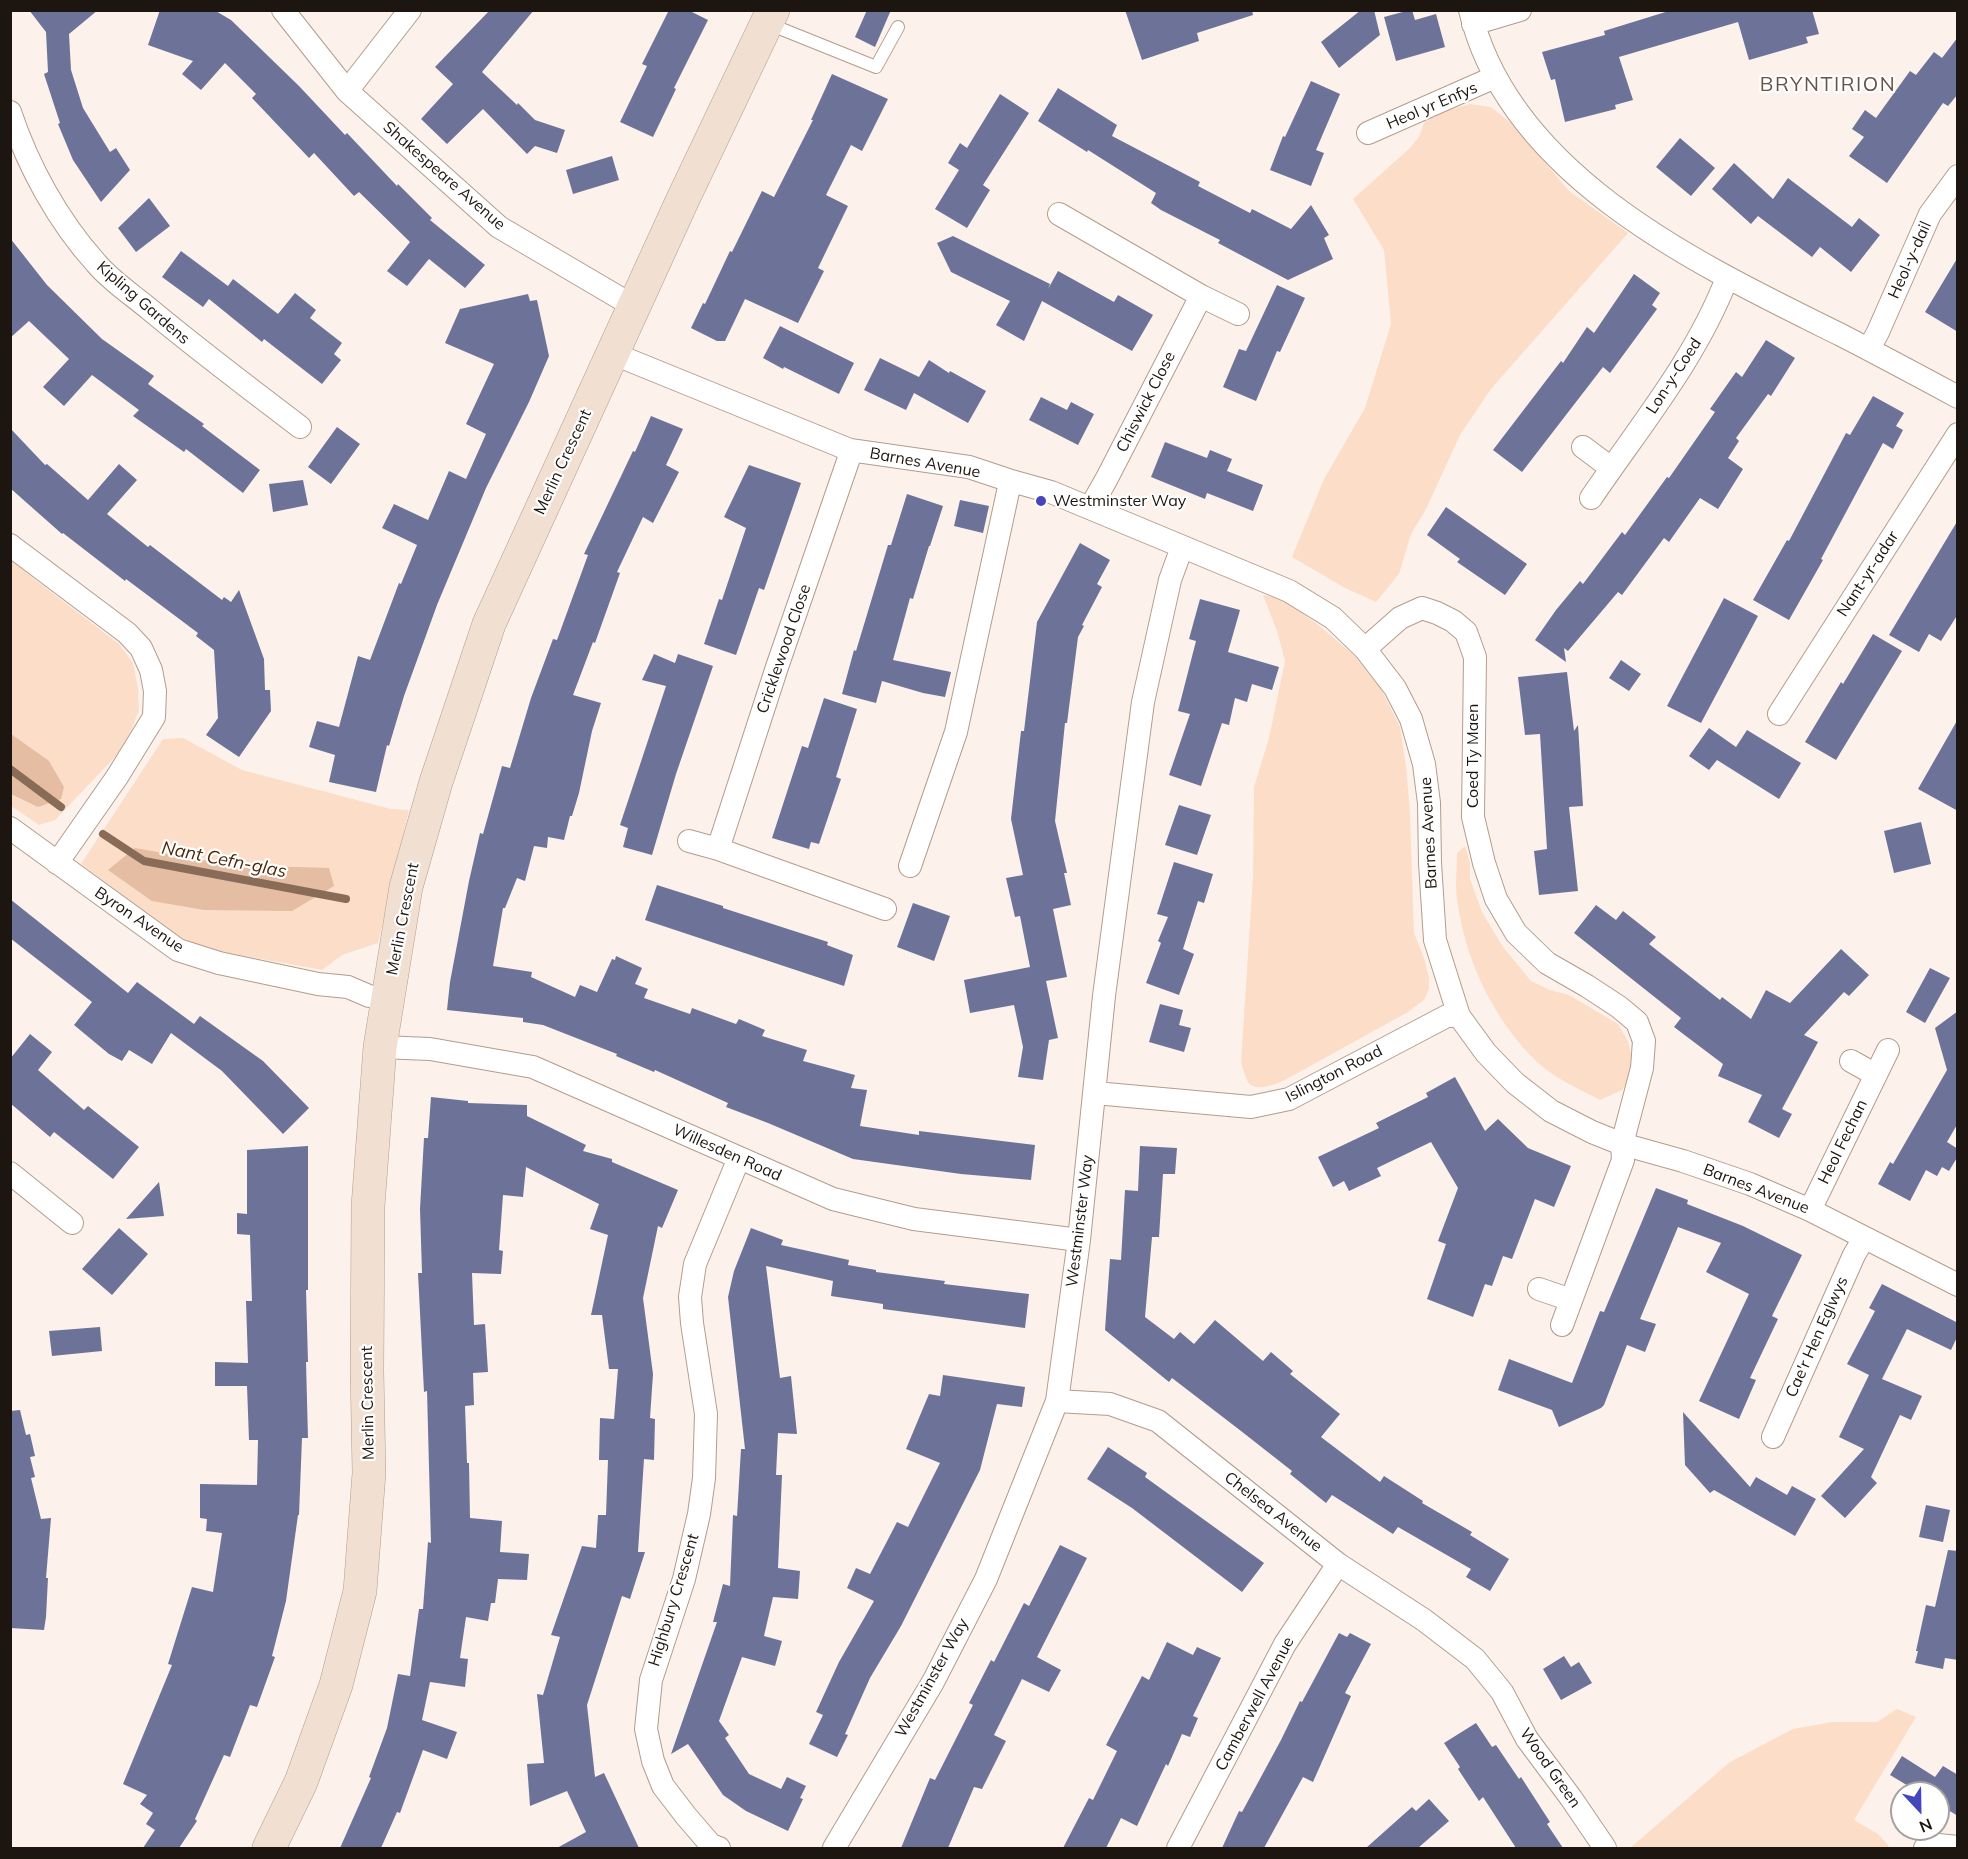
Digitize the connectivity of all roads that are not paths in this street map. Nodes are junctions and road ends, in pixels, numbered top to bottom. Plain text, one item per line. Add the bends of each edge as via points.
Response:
1 (283, 10) edge
2 (410, 10) edge
3 (1520, 10) edge
4 (770, 17) edge
5 (1472, 17) edge
6 (898, 27) dead end
7 (1496, 77) junction
8 (347, 90) junction
9 (10, 112) edge
10 (1368, 133) dead end
11 (1958, 176) edge
12 (1059, 214) dead end
13 (1728, 278) junction
14 (1201, 296) junction
15 (635, 306) junction
16 (1238, 314) dead end
17 (1869, 349) junction
18 (614, 354) junction
19 (1958, 397) edge
20 (300, 427) dead end
21 (1958, 434) edge
22 (1583, 447) dead end
23 (850, 450) junction
24 (1611, 468) junction
25 (1008, 480) junction
26 (1591, 498) dead end
27 (1090, 508) junction
28 (10, 545) edge
29 (1182, 547) junction
30 (1365, 649) junction
31 (1779, 714) dead end
32 (10, 828) edge
33 (689, 841) dead end
34 (718, 849) junction
35 (57, 863) junction
36 (910, 866) dead end
37 (885, 909) dead end
38 (388, 999) junction
39 (1460, 1016) junction
40 (380, 1047) junction
41 (1888, 1050) dead end
42 (1851, 1061) dead end
43 (1876, 1075) junction
44 (1095, 1093) junction
45 (1622, 1144) junction
46 (739, 1158) junction
47 (10, 1173) edge
48 (1810, 1210) junction
49 (72, 1223) dead end
50 (1864, 1238) junction
51 (1079, 1240) junction
52 (1958, 1285) edge
53 (1539, 1289) dead end
54 (1571, 1299) junction
55 (1562, 1325) dead end
56 (1057, 1401) junction
57 (1773, 1437) dead end
58 (1338, 1564) junction
59 (1474, 1659) joint
60 (1958, 1847) edge
61 (269, 1848) edge
62 (719, 1848) edge
63 (834, 1848) edge
64 (1178, 1848) edge
65 (1605, 1848) edge
66 (1925, 1848) edge

1 - 8 street, Shakespeare Avenue
2 - 8 street
3 - 5 street
4 - 6 lane via 876,67
4 - 15 street, Merlin Crescent
5 - 7 street
7 - 10 street, Heol yr Enfys
7 - 13 street via 1530,129 1570,171 1676,250
8 - 15 street, Shakespeare Avenue via 499,227
9 - 20 street, Kipling Gardens via 21,144 47,191 97,264 198,350
11 - 17 street, Heol-y-dail via 1930,214
12 - 14 street
13 - 17 street
13 - 24 street, Lon-y-Coed via 1690,354
14 - 16 street
14 - 27 street, Chiswick Close
15 - 18 street, Merlin Crescent
17 - 19 street
18 - 23 street, Barnes Avenue
18 - 38 street, Merlin Crescent via 489,624 406,887
21 - 31 street, Nant-yr-adar
22 - 24 street
23 - 25 street, Barnes Avenue via 969,467
23 - 34 street, Cricklewood Close
24 - 26 street, Lon-y-Coed
25 - 27 street, Barnes Avenue
25 - 36 street via 956,732
27 - 29 street, Barnes Avenue
28 - 35 street via 127,633 141,648 155,691 154,717
29 - 30 street, Barnes Avenue via 1289,591 1333,618
29 - 44 street, Westminster Way via 1170,580 1143,702
30 - 39 street, Barnes Avenue via 1395,688 1411,719 1424,764 1436,940
30 - 45 street, Coed Ty Maen via 1400,618 1422,608 1453,621 1466,632 1475,657 1473,817 1496,899 1516,933 1547,963 1619,1007 1637,1022 1644,1041 1642,1068
32 - 35 street, Byron Avenue
33 - 34 street
34 - 37 street
35 - 38 street, Byron Avenue via 178,950 219,963 348,987
38 - 40 street, Merlin Crescent
39 - 44 street, Islington Road via 1446,1016 1290,1099 1251,1107
39 - 45 street, Barnes Avenue via 1486,1053 1515,1083 1551,1111
40 - 46 street, Willesden Road via 430,1048 533,1067
40 - 61 street, Merlin Crescent via 368,1206 369,1473 360,1591 336,1685 301,1782
41 - 43 street, Heol Fechan
42 - 43 street
43 - 48 street, Heol Fechan
44 - 51 street, Westminster Way
45 - 48 street, Barnes Avenue via 1750,1184
45 - 54 street via 1623,1160
46 - 51 street, Willesden Road via 833,1199 914,1219
46 - 62 street, Highbury Crescent via 695,1264 690,1297 706,1414 704,1478 684,1579 651,1680 646,1729 663,1785 711,1845
47 - 49 street
48 - 50 street, Barnes Avenue
50 - 52 street, Barnes Avenue
50 - 57 street, Cae'r Hen Eglwys
51 - 56 street, Westminster Way
53 - 54 street
54 - 55 street
56 - 58 street, Chelsea Avenue via 1110,1404 1158,1421
56 - 63 street, Westminster Way via 986,1579 933,1682
58 - 59 street, Chelsea Avenue via 1424,1620
58 - 64 street, Camberwell Avenue via 1285,1644
59 - 65 street, Wood Green via 1502,1692 1527,1739
60 - 66 street

